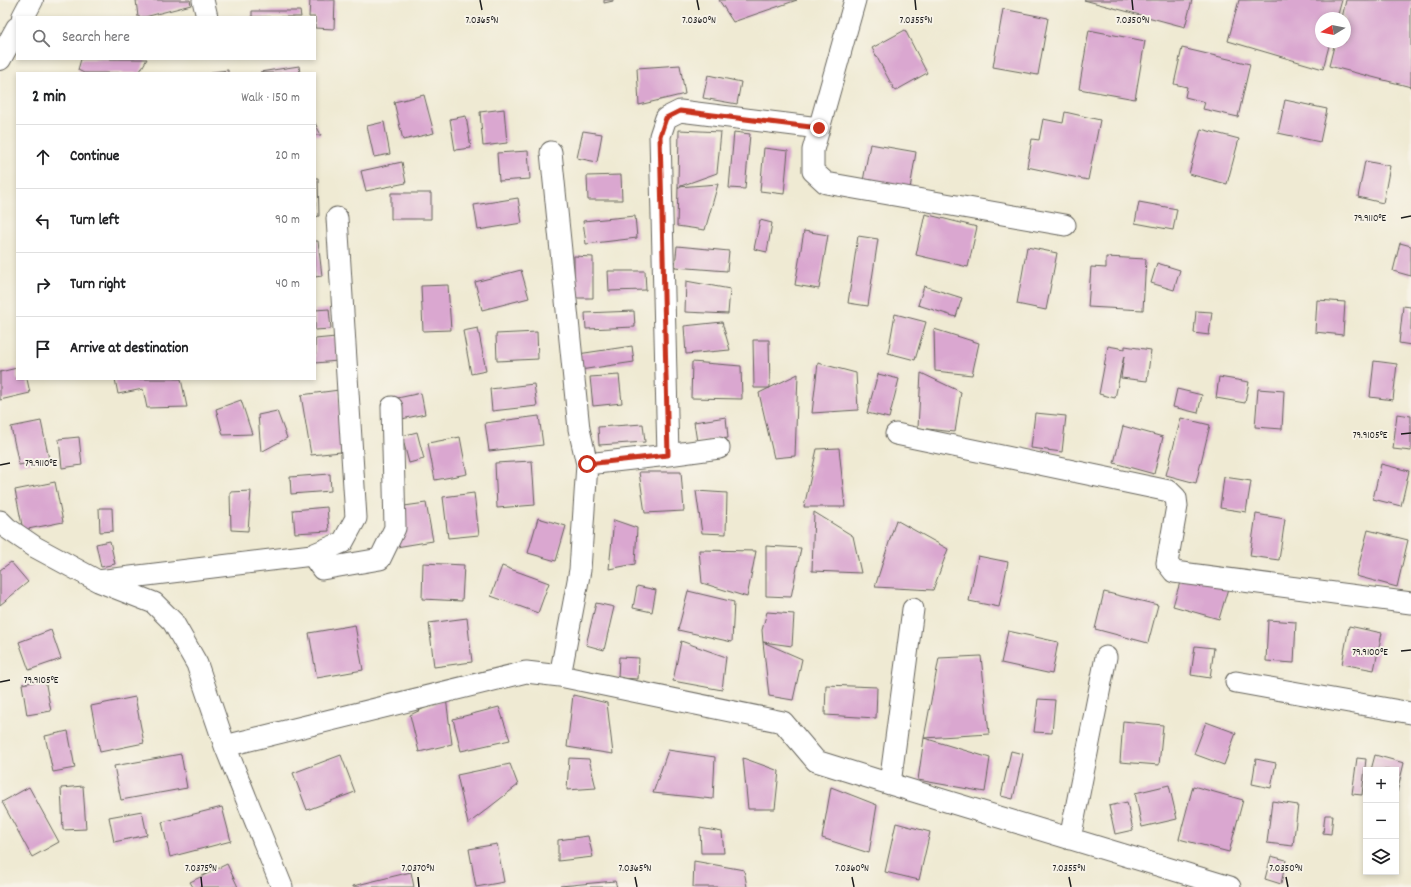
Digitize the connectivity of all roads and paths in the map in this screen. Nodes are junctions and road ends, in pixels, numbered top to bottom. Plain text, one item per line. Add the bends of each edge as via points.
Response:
1 (32, 0) edge
2 (203, 0) edge
3 (855, 0) edge
4 (24, 16) edge
5 (207, 16) edge
6 (16, 30) edge
7 (0, 59) edge
8 (819, 128) junction
9 (551, 152) dead end
10 (337, 218) dead end
11 (1065, 225) dead end
12 (392, 407) dead end
13 (896, 434) dead end
14 (719, 448) dead end
15 (668, 455) junction
16 (587, 464) junction
17 (0, 521) edge
18 (312, 555) junction
19 (98, 580) junction
20 (1411, 603) edge
21 (913, 609) dead end
22 (1106, 657) dead end
23 (560, 676) junction
24 (1236, 682) dead end
25 (1411, 713) edge
26 (225, 746) junction
27 (890, 784) junction
28 (1070, 839) junction
29 (282, 887) edge
30 (1230, 887) edge

1 - 4 main road
2 - 5 street
3 - 8 street
6 - 7 main road
8 - 11 street via 813,150 813,171 826,183
8 - 15 street via 680,111 666,118 660,136
9 - 16 street via 579,429
10 - 18 street via 356,518 343,542
12 - 18 street via 395,528 380,559 322,569
13 - 20 street via 1169,492 1176,498 1167,563 1174,572
14 - 15 street
15 - 16 street
16 - 23 street via 580,570
17 - 19 street via 35,547
18 - 19 street
19 - 26 street via 154,603 173,622 197,664
21 - 27 street
22 - 28 street
23 - 26 street via 526,672
23 - 27 street via 783,722 816,761
24 - 25 street
26 - 29 street
27 - 28 street
28 - 30 street

